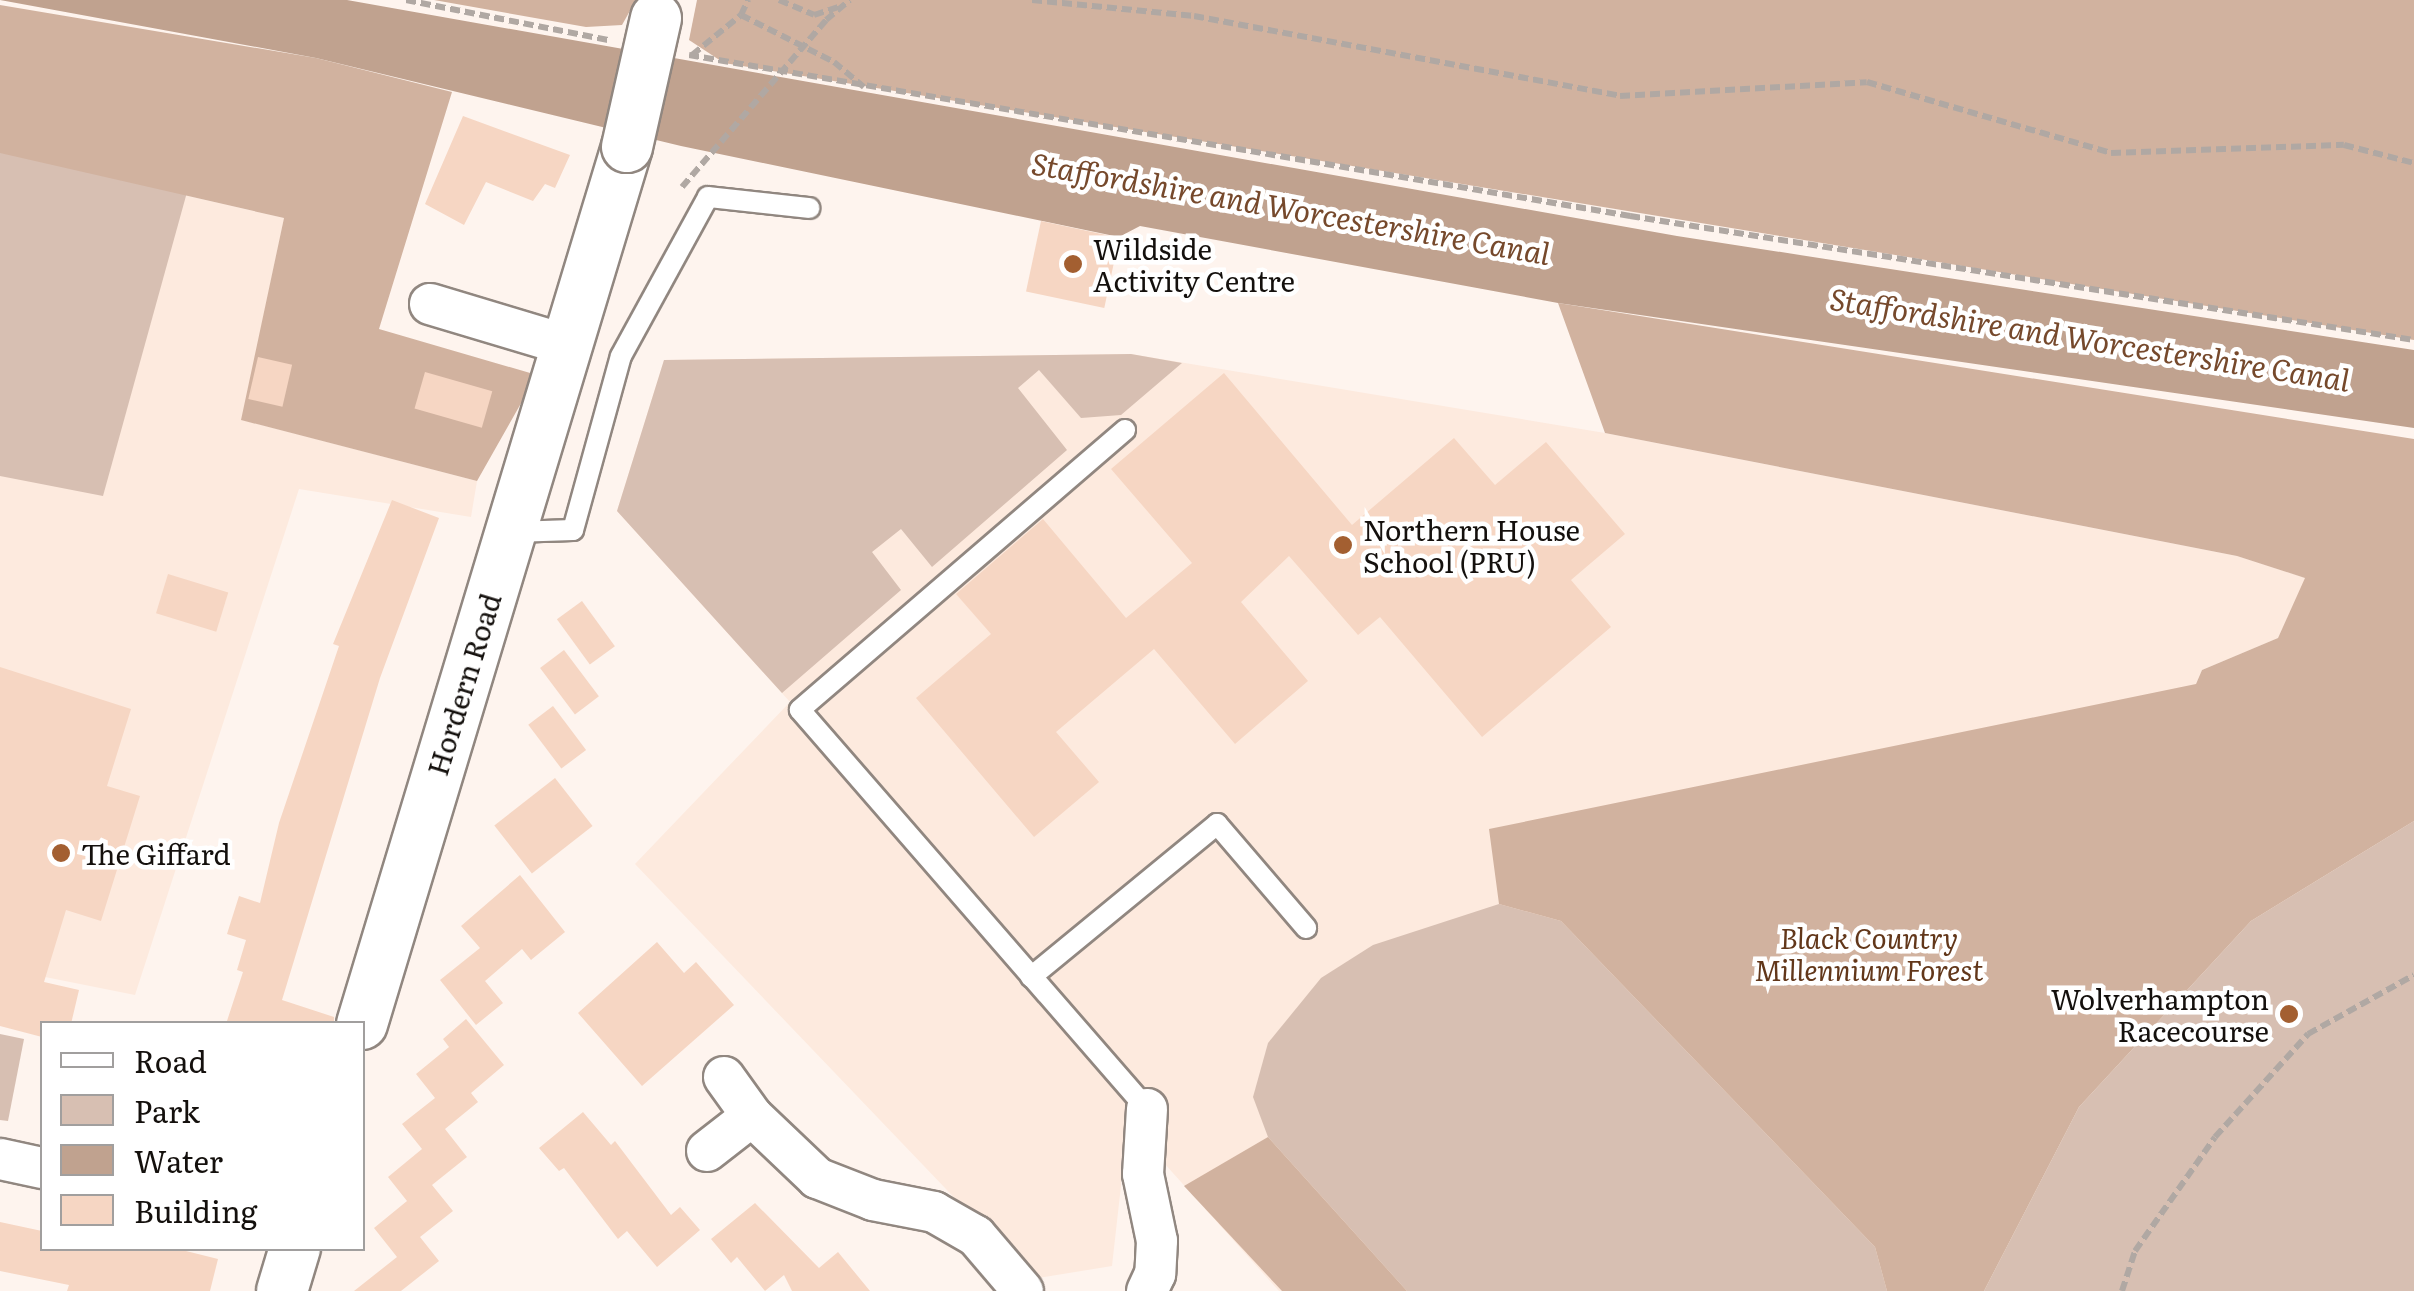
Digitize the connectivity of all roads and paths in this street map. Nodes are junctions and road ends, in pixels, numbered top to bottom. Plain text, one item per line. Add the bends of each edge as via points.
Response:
1 (406, 0) edge
2 (748, 0) edge
3 (779, 0) edge
4 (851, 0) edge
5 (1032, 0) edge
6 (839, 7) junction
7 (741, 15) junction
8 (664, 23) edge
9 (613, 41) dead end
10 (691, 56) junction
11 (865, 88) junction
12 (2414, 163) edge
13 (682, 187) dead end
14 (809, 208) dead end
15 (430, 304) dead end
16 (2414, 340) edge
17 (567, 345) junction
18 (1125, 430) dead end
19 (508, 532) junction
20 (1306, 928) dead end
21 (2414, 976) edge
22 (1032, 977) junction
23 (363, 1021) edge
24 (724, 1077) dead end
25 (1147, 1109) joint
26 (752, 1116) junction
27 (707, 1152) dead end
28 (0, 1160) edge
29 (40, 1168) edge
30 (294, 1251) edge
31 (282, 1291) edge
32 (1023, 1291) edge
33 (1147, 1291) edge
34 (2122, 1291) edge

1 - 9 path
2 - 7 path
3 - 6 path via 814,15
4 - 6 path
5 - 12 path via 1194,16 1620,96 1867,82 2111,153 2344,146
6 - 13 path, bridge
7 - 10 path
7 - 11 path via 834,62
8 - 10 path
8 - 17 street, Hordern Road, bridge
10 - 11 path
11 - 16 path
14 - 19 lane via 708,197 621,356 573,530
15 - 17 street
17 - 19 street, Hordern Road
18 - 22 lane via 800,710
19 - 23 street, Hordern Road
20 - 22 lane via 1216,824
21 - 34 path via 2308,1034 2214,1136 2135,1251
22 - 25 lane
24 - 26 street
25 - 33 street via 1143,1174 1157,1241
26 - 27 street
26 - 32 street via 817,1178 873,1200 934,1212 976,1236
28 - 29 street
30 - 31 street

